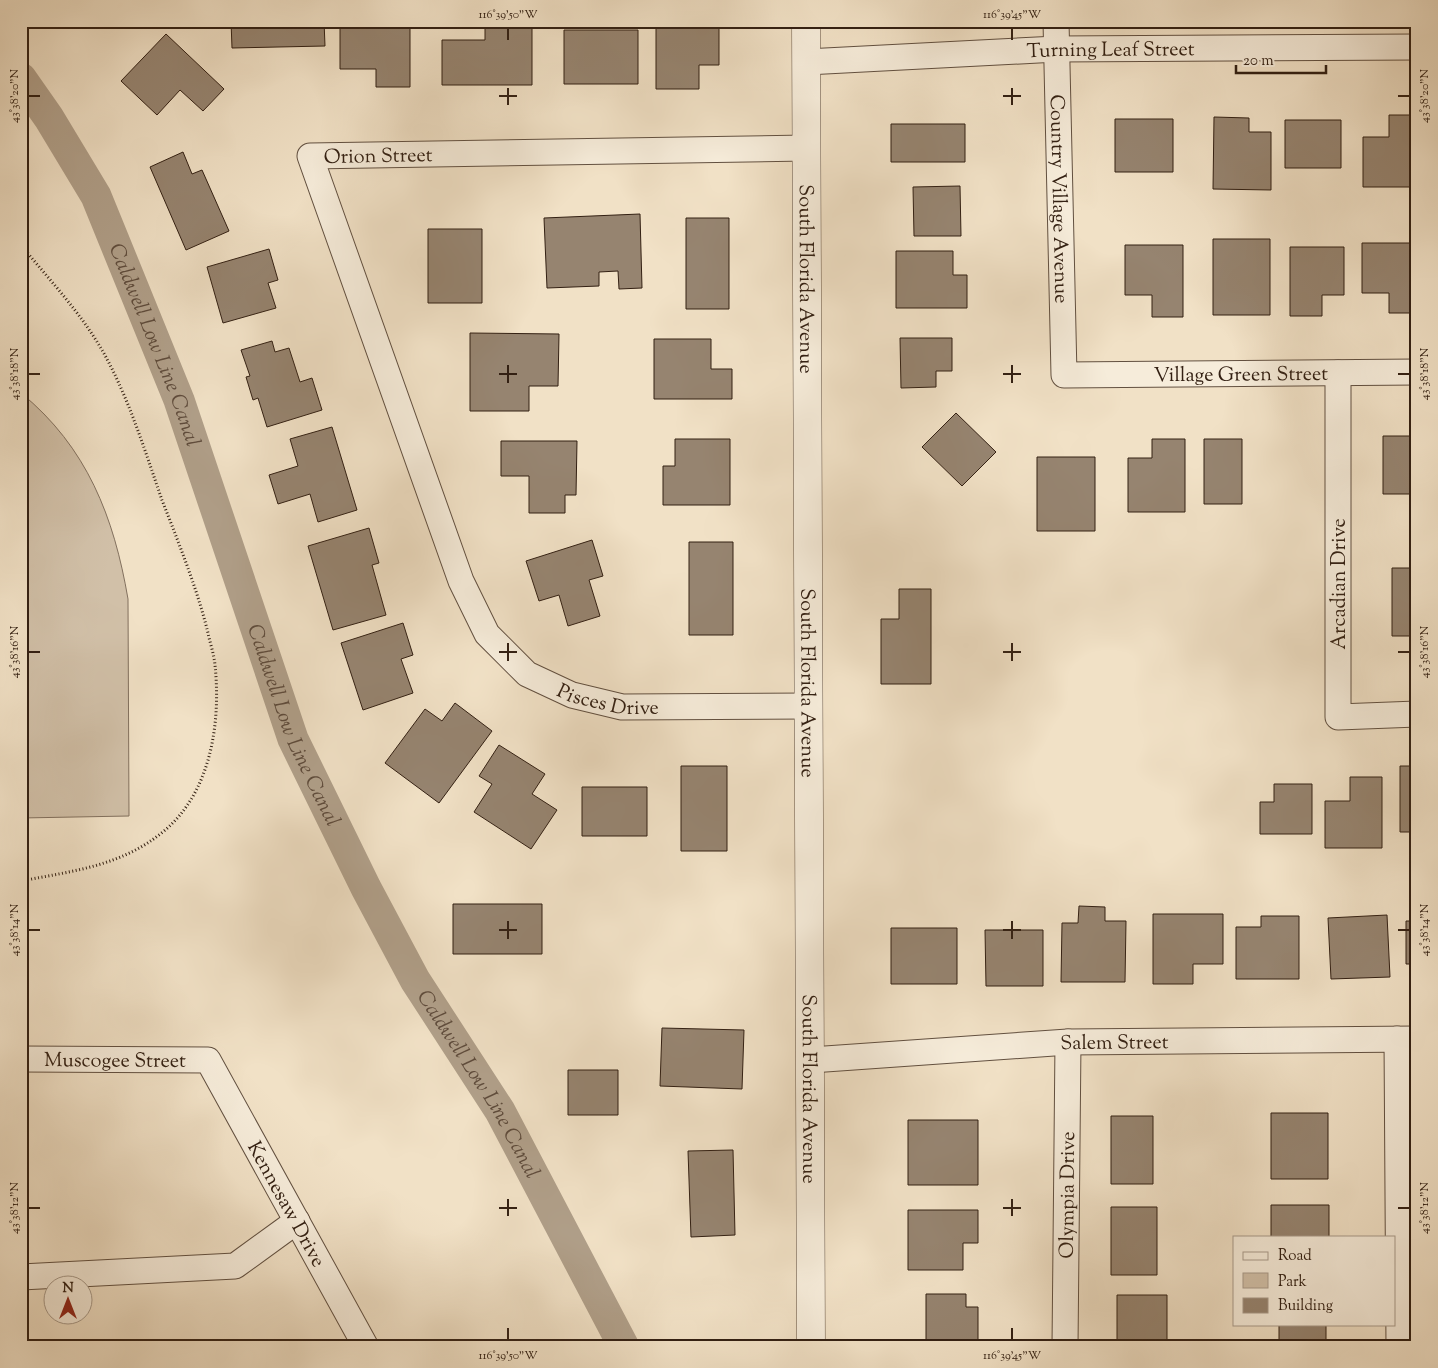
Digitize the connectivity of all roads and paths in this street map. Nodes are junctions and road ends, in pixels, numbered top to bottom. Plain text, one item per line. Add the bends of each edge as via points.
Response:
1 (806, 21) edge
2 (1056, 21) edge
3 (1417, 47) edge
4 (1057, 49) junction
5 (806, 62) junction
6 (806, 148) junction
7 (21, 245) edge
8 (1417, 372) edge
9 (1338, 373) junction
10 (1064, 375) joint
11 (461, 581) joint
12 (809, 706) junction
13 (1417, 714) edge
14 (21, 881) edge
15 (1407, 1039) edge
16 (1068, 1042) junction
17 (21, 1059) edge
18 (208, 1060) joint
19 (811, 1060) junction
20 (298, 1222) junction
21 (21, 1277) edge
22 (366, 1347) edge
23 (811, 1347) edge
24 (1066, 1347) edge
25 (1399, 1347) edge

1 - 5 street, South Florida Avenue
2 - 4 street, Country Village Avenue
3 - 4 street, Turning Leaf Street
4 - 5 street, Turning Leaf Street
4 - 10 street, Country Village Avenue
5 - 6 street, South Florida Avenue
6 - 11 street, Orion Street via 310,156
6 - 12 street, South Florida Avenue
7 - 14 path via 85,323 108,361 136,426 200,604 215,664 215,724 208,764 190,801 164,831 122,859
8 - 9 street, Village Green Street
9 - 10 street, Village Green Street
9 - 13 street, Arcadian Drive via 1338,717
11 - 12 street, Pisces Drive via 487,634 527,674 572,695 622,707
12 - 19 street, South Florida Avenue
15 - 16 street, Salem Street
15 - 25 street
16 - 19 street, Salem Street
16 - 24 street, Olympia Drive
17 - 18 street, Muscogee Street
18 - 20 street, Kennesaw Drive
19 - 23 street, South Florida Avenue
20 - 21 street via 235,1266
20 - 22 street, Kennesaw Drive

